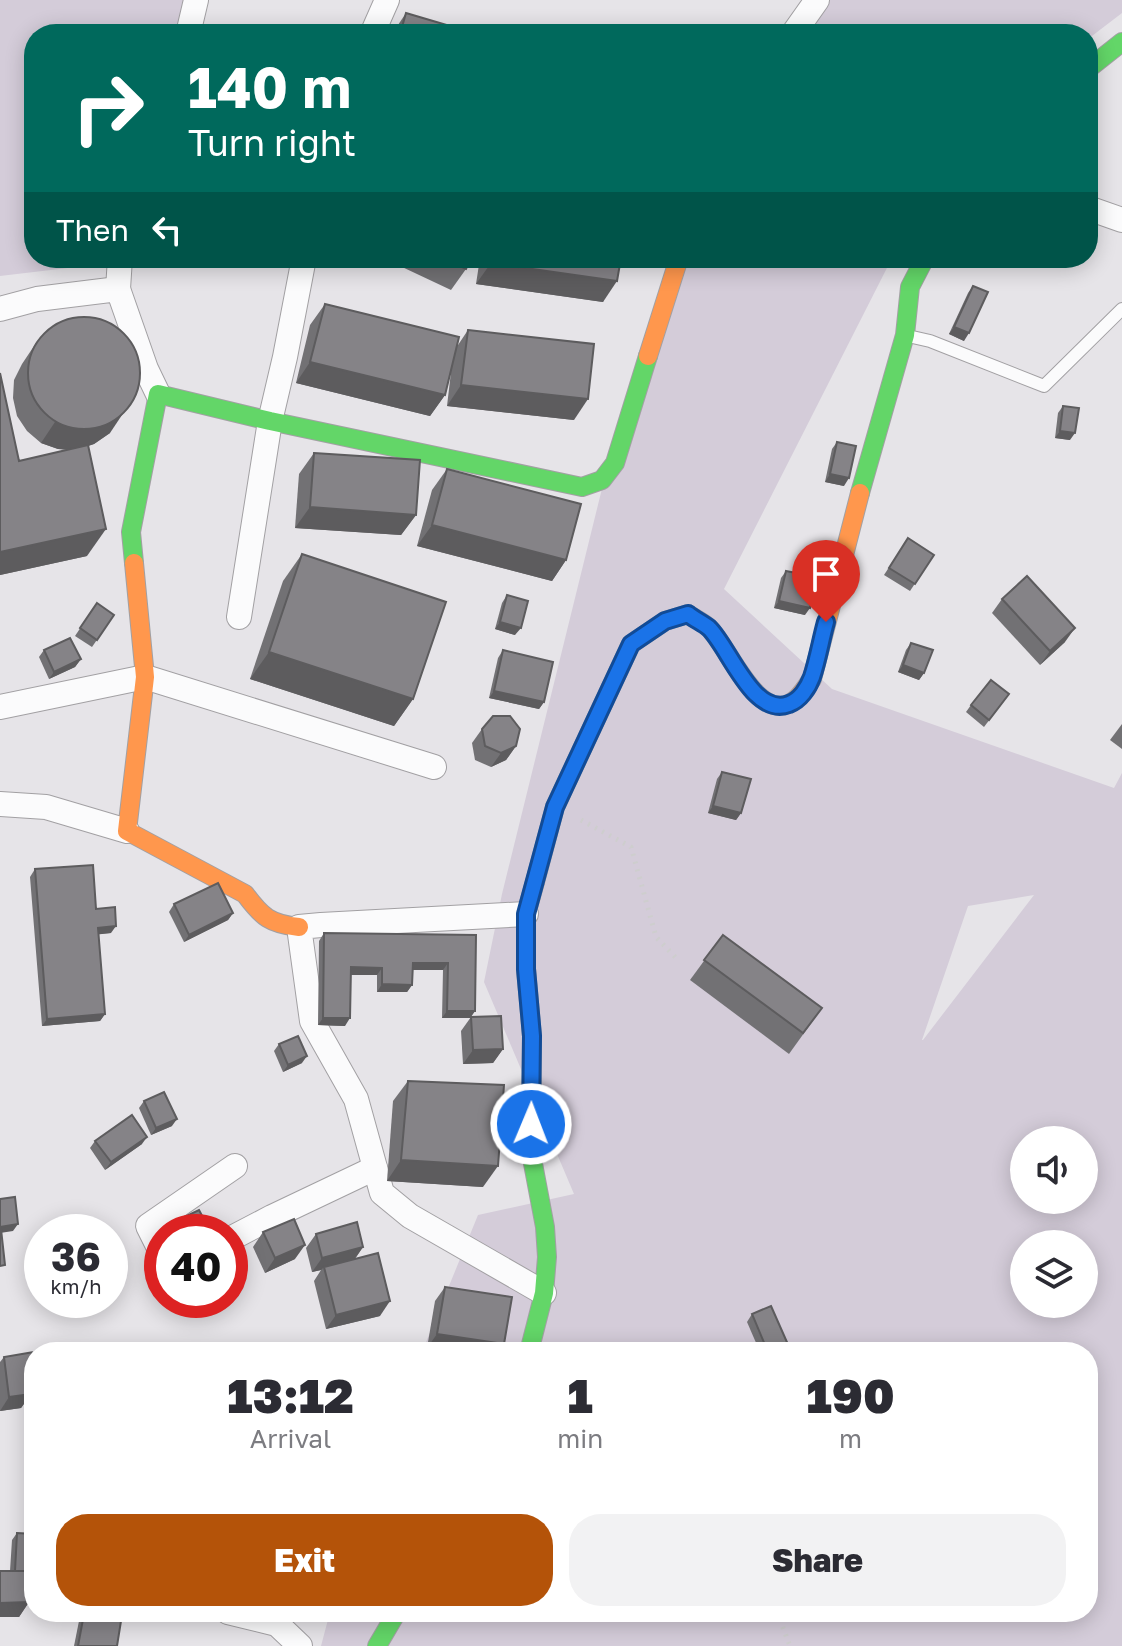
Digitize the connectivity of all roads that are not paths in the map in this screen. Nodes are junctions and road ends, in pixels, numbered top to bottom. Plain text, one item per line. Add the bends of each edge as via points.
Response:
1 (196, 0) edge
2 (387, 0) edge
3 (817, 0) edge
4 (190, 24) edge
5 (376, 24) edge
6 (800, 24) edge
7 (1122, 42) edge
8 (1098, 61) edge
9 (1098, 212) edge
10 (1122, 220) edge
11 (119, 268) edge
12 (302, 268) edge
13 (676, 268) edge
14 (920, 268) edge
15 (118, 289) junction
16 (0, 309) edge
17 (1122, 309) edge
18 (905, 335) junction
19 (158, 394) junction
20 (270, 421) junction
21 (239, 617) dead end
22 (145, 677) junction
23 (0, 707) edge
24 (434, 767) dead end
25 (0, 804) edge
26 (127, 831) junction
27 (526, 914) junction
28 (299, 927) junction
29 (235, 1166) dead end
30 (375, 1168) junction
31 (165, 1214) edge
32 (248, 1230) edge
33 (544, 1293) junction
34 (532, 1342) edge
35 (269, 1622) edge
36 (391, 1622) edge
37 (300, 1646) edge
38 (377, 1646) edge

1 - 4 street
2 - 5 street
3 - 6 street
7 - 8 street
9 - 10 street
11 - 15 street
12 - 20 street
13 - 20 street via 615,463 602,480 582,487
14 - 18 street via 910,287
15 - 16 street
15 - 19 street
17 - 18 lane via 1044,386
18 - 27 street via 812,679 804,692 780,707 766,703 709,628 688,614 665,621 631,644 555,807
19 - 20 street
19 - 22 street via 131,532
20 - 21 street
22 - 23 street
22 - 24 street
22 - 26 street
25 - 26 street via 46,807
26 - 28 street via 245,894 275,925
27 - 28 street
27 - 33 street via 531,1153 545,1227
28 - 30 street via 312,1021 356,1099
29 - 31 street
30 - 32 street
30 - 33 street via 382,1193 410,1216
33 - 34 street
35 - 37 street
36 - 38 street

